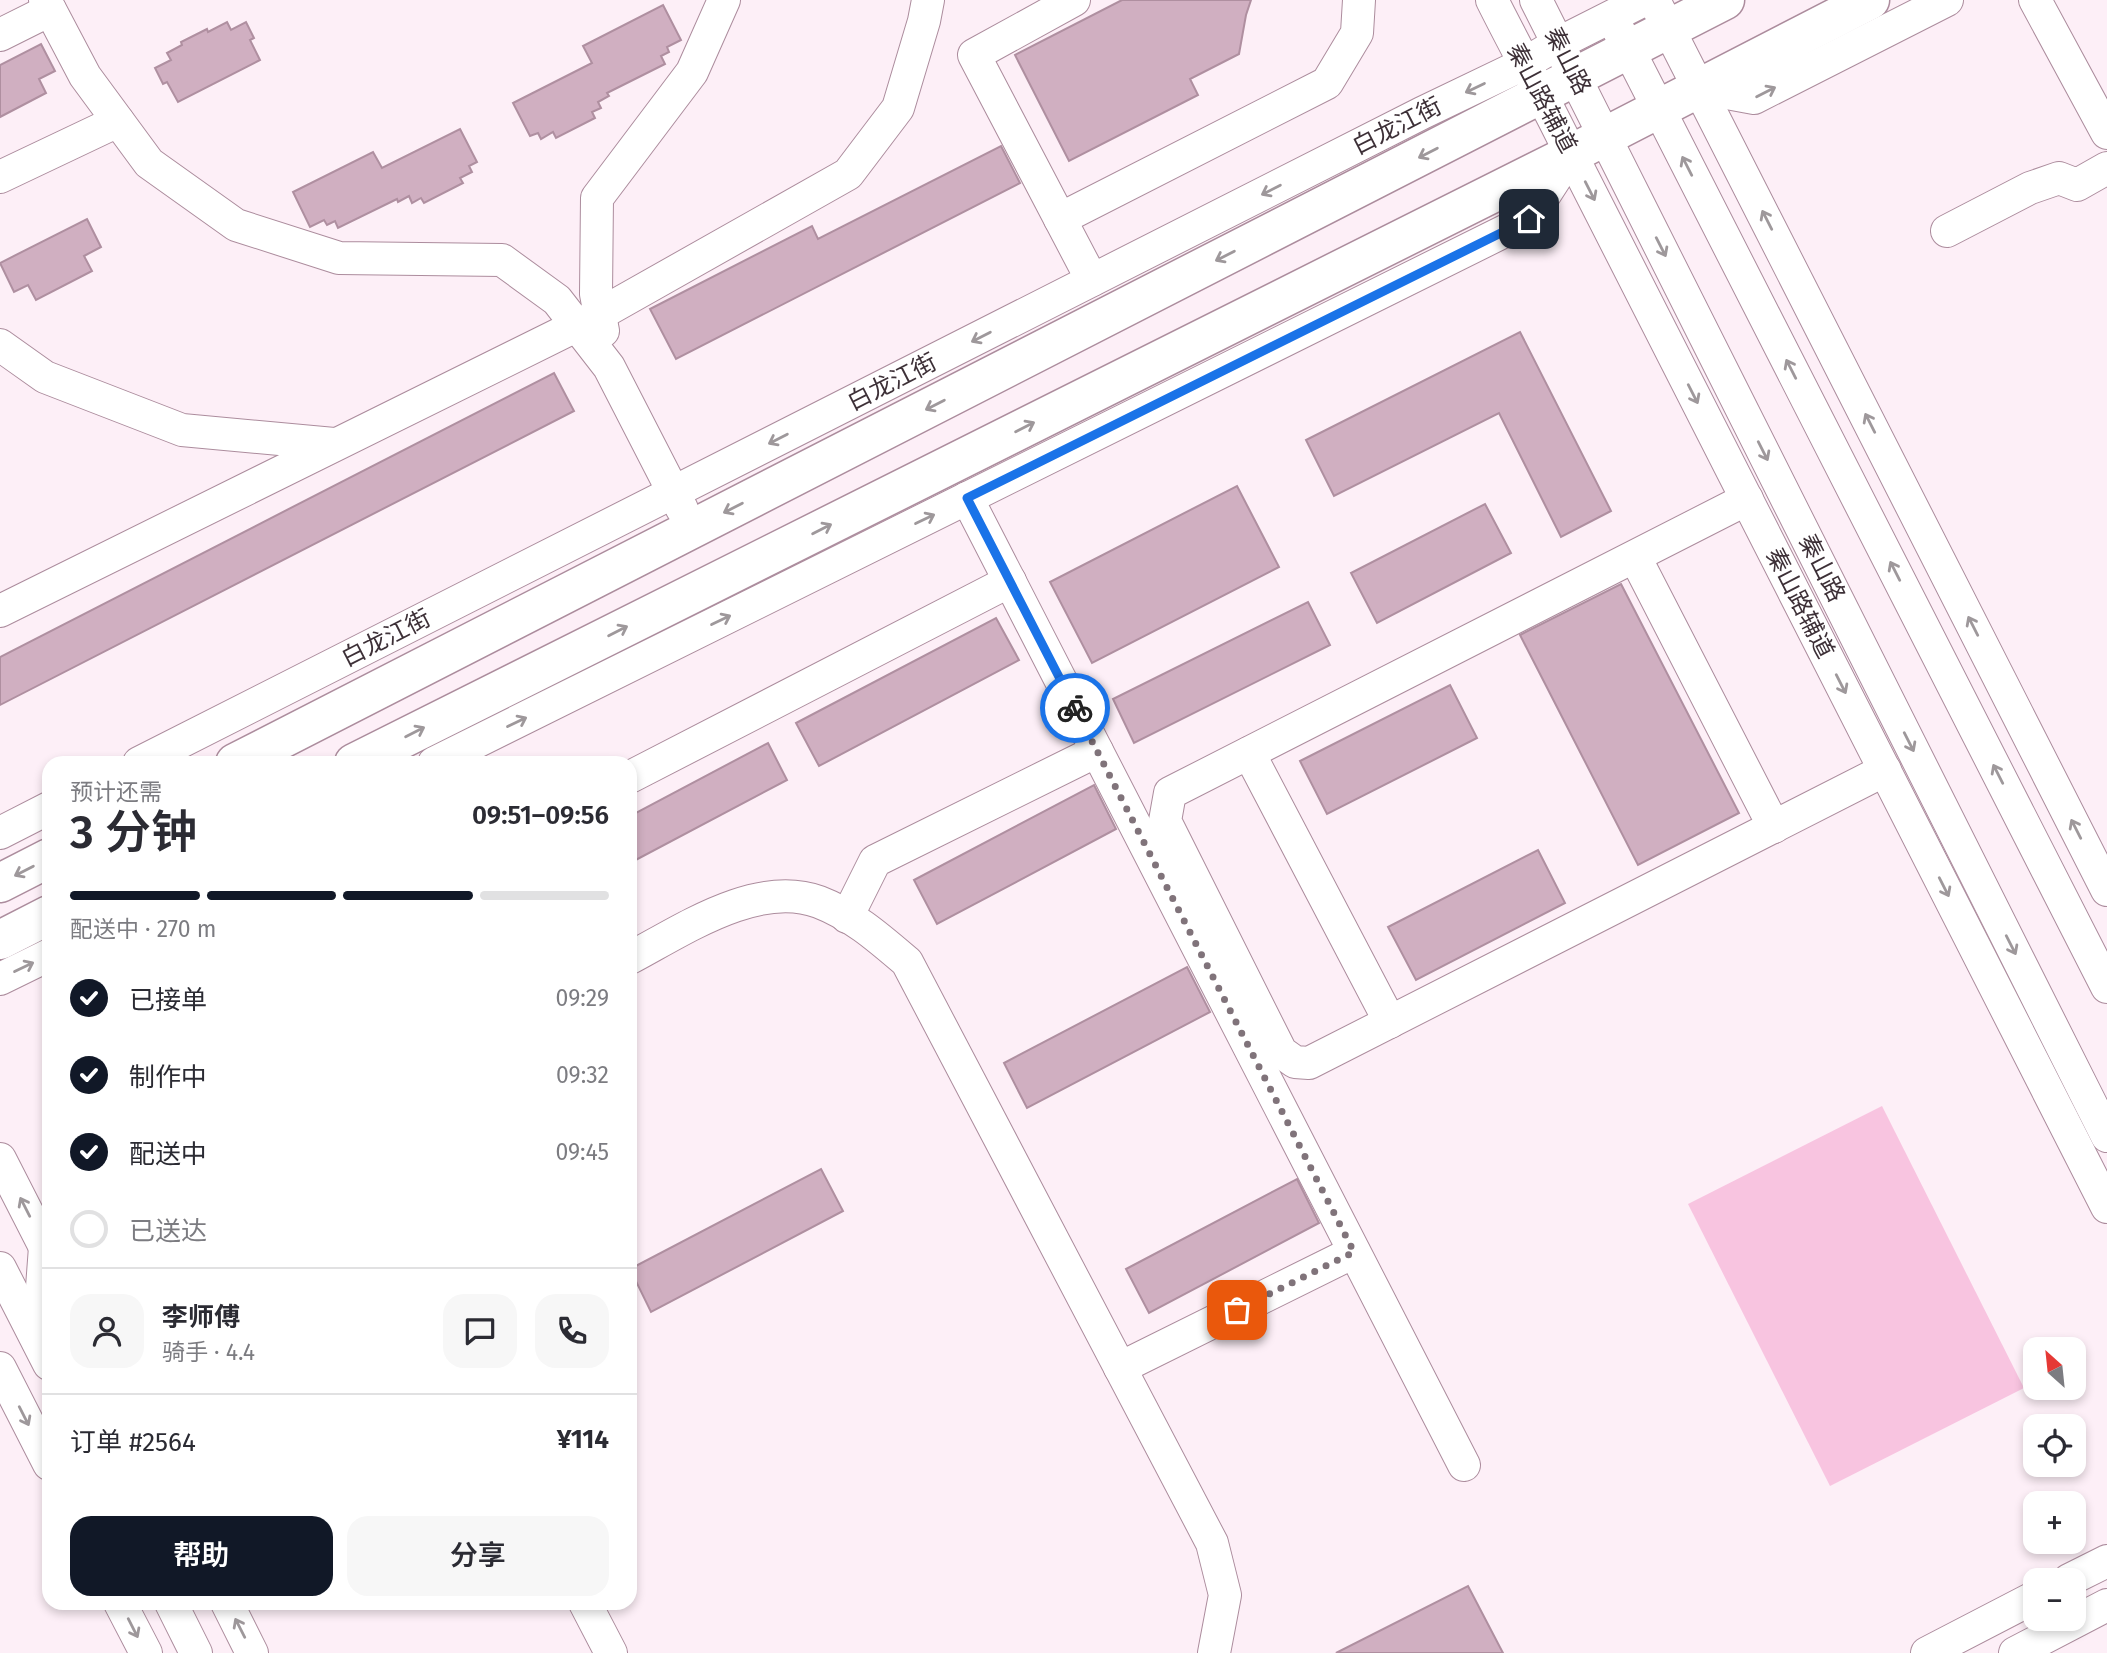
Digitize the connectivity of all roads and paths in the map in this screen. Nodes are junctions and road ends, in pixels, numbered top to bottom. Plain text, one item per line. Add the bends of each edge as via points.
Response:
1 (724, 0) edge
2 (928, 0) edge
3 (1074, 0) edge
4 (1359, 0) edge
5 (1492, 0) edge
6 (1536, 0) edge
7 (1644, 0) edge
8 (1725, 0) edge
9 (1947, 0) edge
10 (2038, 4) edge
11 (47, 5) edge
12 (1607, 8) edge
13 (1662, 14) edge
14 (1879, 15) edge
15 (0, 35) edge
16 (1559, 43) junction
17 (1628, 50) junction
18 (1547, 78) junction
19 (1700, 88) junction
20 (1658, 109) junction
21 (2069, 109) dead end
22 (118, 121) junction
23 (2107, 133) edge
24 (1606, 136) junction
25 (1571, 154) junction
26 (2107, 168) edge
27 (0, 177) edge
28 (1060, 219) junction
29 (1947, 231) dead end
30 (1092, 280) junction
31 (1031, 311) junction
32 (588, 319) junction
33 (0, 345) edge
34 (1002, 371) junction
35 (336, 444) junction
36 (674, 492) junction
37 (967, 498) junction
38 (1747, 499) junction
39 (693, 529) junction
40 (1635, 557) junction
41 (1010, 581) junction
42 (0, 611) edge
43 (1097, 751) junction
44 (1249, 752) junction
45 (479, 753) edge
46 (153, 756) edge
47 (249, 756) edge
48 (368, 756) edge
49 (1885, 770) junction
50 (637, 774) edge
51 (42, 812) edge
52 (1774, 827) junction
53 (0, 833) edge
54 (42, 862) edge
55 (0, 883) edge
56 (2107, 890) edge
57 (846, 917) junction
58 (42, 919) edge
59 (0, 940) edge
60 (637, 954) edge
61 (42, 958) edge
62 (0, 979) edge
63 (2107, 987) edge
64 (1390, 1022) junction
65 (2107, 1136) edge
66 (0, 1159) edge
67 (2107, 1207) edge
68 (42, 1241) edge
69 (1354, 1252) junction
70 (0, 1268) edge
71 (42, 1349) edge
72 (0, 1368) edge
73 (1120, 1368) junction
74 (42, 1450) edge
75 (1464, 1465) dead end
76 (2107, 1561) edge
77 (2086, 1572) edge
78 (2023, 1603) edge
79 (2107, 1605) edge
80 (124, 1610) edge
81 (174, 1610) edge
82 (230, 1610) edge
83 (589, 1610) edge
84 (146, 1653) edge
85 (196, 1653) edge
86 (252, 1653) edge
87 (611, 1653) edge
88 (1214, 1653) edge
89 (1927, 1653) edge
90 (2015, 1653) edge

1 - 32 street via 692,72 597,198 596,294
2 - 32 street via 898,108 848,174
3 - 28 street via 974,55
4 - 28 street via 1357,33 1327,83
5 - 18 street, 秦山路辅道
6 - 16 street, 秦山路
7 - 12 street
8 - 13 main road, 白龙江街
9 - 14 street
10 - 21 street via 2042,55
10 - 23 street
11 - 15 street
11 - 22 street via 85,76
12 - 16 street
12 - 17 street
13 - 17 main road, 白龙江街
13 - 19 street
14 - 19 main road via 1819,27
19 -> 14 street via 1754,98
16 - 18 street, 秦山路
17 - 18 main road, 白龙江街
17 - 20 street
18 - 24 street, 秦山路
18 - 25 street, 秦山路辅道
18 -> 30 street, 白龙江街 via 1422,113
18 -> 34 main road, 白龙江街
19 - 20 main road
56 -> 19 street
20 - 24 main road
63 -> 20 street
22 - 27 street
22 - 32 street via 149,163 236,225 339,258 502,260
24 - 25 main road
24 -> 65 street, 秦山路
25 - 37 street via 1529,219
25 -> 38 street, 秦山路辅道
48 -> 25 main road
26 - 29 street via 2077,185 2059,178 2030,188
28 - 30 street
30 - 31 street, 白龙江街
31 - 34 street
31 -> 36 street, 白龙江街
32 - 35 street
32 - 36 street
33 - 35 street via 46,377 182,430
34 -> 39 main road, 白龙江街
35 - 42 street
36 - 39 street
36 - 46 street, 白龙江街
37 - 41 street
45 -> 37 street
38 - 40 street
38 -> 49 street, 秦山路辅道
39 - 47 main road, 白龙江街
40 - 44 street
40 - 52 street
41 - 43 street
41 - 50 street
43 - 57 street via 876,861
43 - 69 street
44 - 64 street
44 - 64 street via 1170,793 1165,821 1281,1052 1295,1062 1309,1063
49 - 52 street
49 -> 67 street, 秦山路辅道
51 - 53 street
52 - 64 street
54 -> 55 main road
57 - 60 street via 818,902 777,896 725,909
57 - 73 street via 864,925 907,961
58 - 59 main road
62 -> 61 street
68 -> 66 street
69 - 73 street
69 - 75 street
70 - 71 street
72 -> 74 street
73 - 88 street via 1212,1543 1225,1595
76 - 77 street
78 - 89 street
79 - 90 street
80 -> 84 street
81 - 85 street
86 -> 82 street
83 - 87 street

